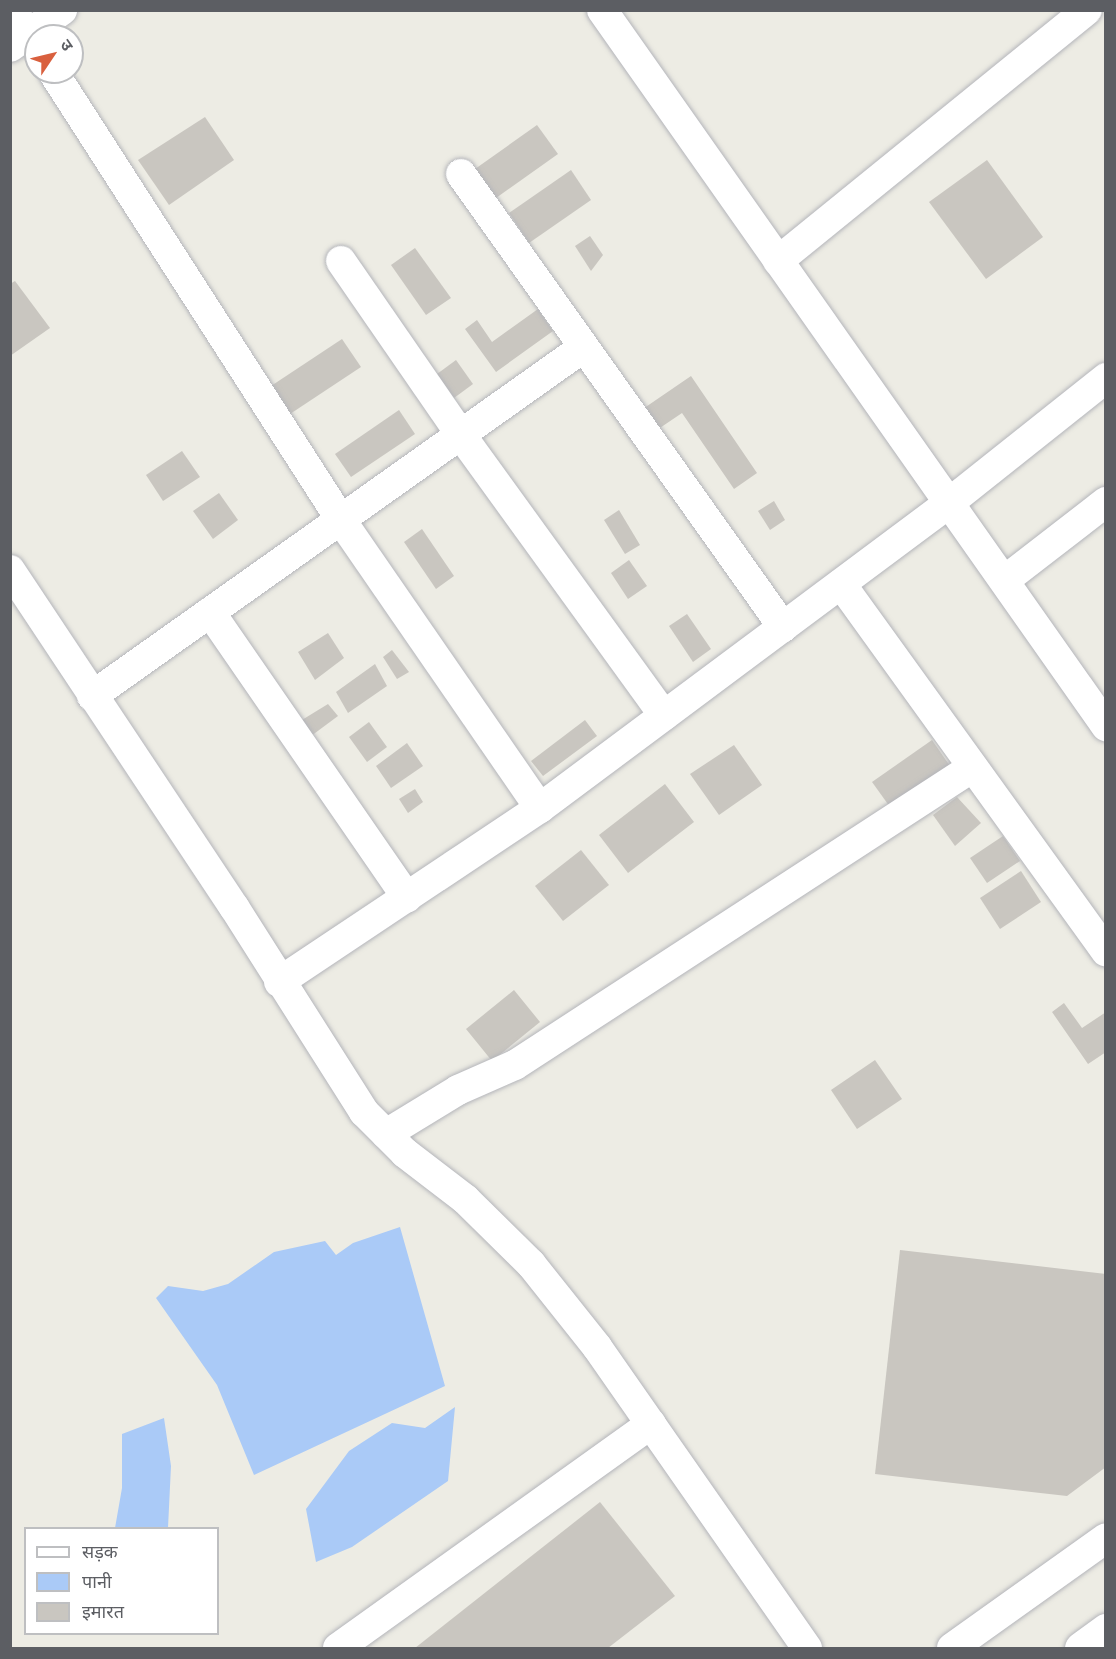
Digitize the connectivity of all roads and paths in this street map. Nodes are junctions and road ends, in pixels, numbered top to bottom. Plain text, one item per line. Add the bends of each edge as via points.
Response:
1 (12, 10) edge
2 (62, 10) edge
3 (602, 10) edge
4 (1087, 10) edge
5 (46, 24) edge
6 (24, 40) edge
7 (61, 84) edge
8 (461, 174) dead end
9 (341, 261) dead end
10 (778, 261) junction
11 (584, 347) junction
12 (1106, 378) edge
13 (461, 435) junction
14 (1106, 502) edge
15 (949, 503) junction
16 (341, 520) junction
17 (10, 570) edge
18 (1005, 580) junction
19 (841, 584) junction
20 (210, 612) junction
21 (783, 627) junction
22 (92, 696) junction
23 (664, 715) junction
24 (1106, 726) edge
25 (973, 767) junction
26 (540, 808) junction
27 (407, 898) junction
28 (1106, 951) edge
29 (279, 982) junction
30 (386, 1134) junction
31 (651, 1424) junction
32 (1106, 1538) edge
33 (1106, 1630) edge
34 (338, 1648) edge
35 (807, 1648) edge
36 (952, 1648) edge
37 (1081, 1648) edge

1 - 6 street
2 - 5 street
3 - 10 street
4 - 10 street
7 - 16 street
8 - 11 street
9 - 13 street
10 - 15 street
11 - 13 street
11 - 21 street
12 - 15 street
13 - 16 street
13 - 23 street
14 - 18 street
15 - 18 street
15 - 19 street
16 - 20 street
16 - 26 street
17 - 22 street
18 - 24 street
19 - 21 street
19 - 25 street
20 - 22 street
20 - 27 street
21 - 23 street
22 - 29 street via 234,907
23 - 26 street
25 - 28 street
25 - 30 street via 538,1051 458,1090
26 - 27 street
27 - 29 street
29 - 30 street via 364,1112
30 - 31 street via 465,1199 531,1264
31 - 34 street
31 - 35 street
32 - 36 street
33 - 37 street

